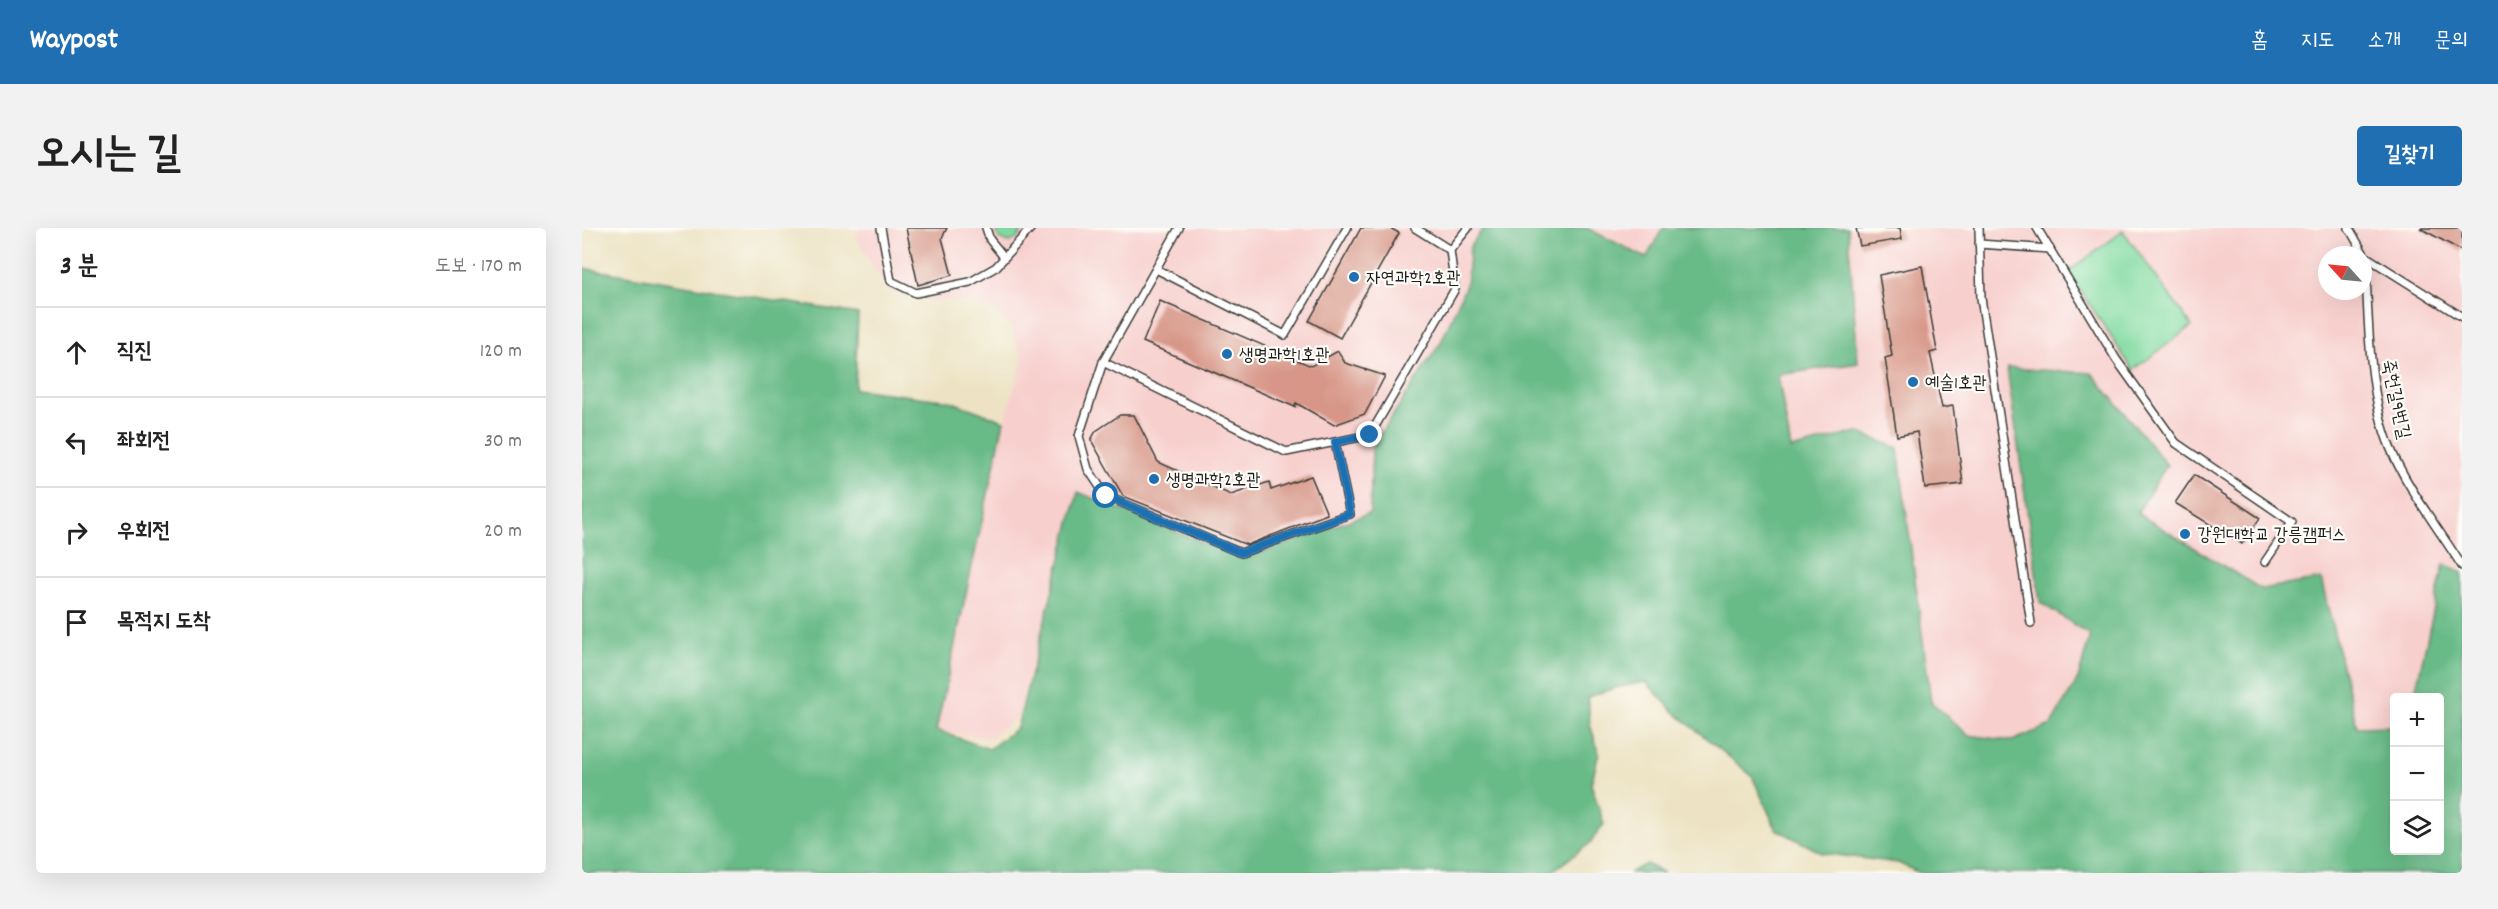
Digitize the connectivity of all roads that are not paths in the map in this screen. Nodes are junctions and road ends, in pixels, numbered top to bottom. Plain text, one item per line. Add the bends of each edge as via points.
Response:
1 (881, 228) edge
2 (986, 228) edge
3 (1031, 228) edge
4 (1179, 228) edge
5 (1415, 228) edge
6 (1468, 228) edge
7 (1978, 228) edge
8 (2037, 228) edge
9 (2349, 228) edge
10 (1345, 229) edge
11 (1979, 244) junction
12 (2360, 246) edge
13 (2050, 249) junction
14 (1450, 250) junction
15 (1004, 257) junction
16 (2372, 260) edge
17 (1156, 269) junction
18 (2369, 300) edge
19 (2462, 317) edge
20 (1103, 362) junction
21 (1335, 442) junction
22 (2265, 562) dead end
23 (2462, 566) edge
24 (2031, 622) dead end

1 - 15 lane via 891,281 916,293 970,282 996,267
2 - 15 lane
3 - 15 lane
4 - 17 lane
5 - 14 lane
6 - 14 lane
7 - 11 lane
8 - 13 lane
9 - 12 lane
10 - 17 lane via 1285,335
11 - 13 lane
11 - 24 lane via 1981,298
13 - 22 lane via 2116,359 2176,443 2292,522
14 - 21 lane via 1455,289 1370,435
16 - 19 lane
17 - 20 lane
18 - 23 lane, 죽헌길9번길 via 2379,407 2390,448
20 - 21 lane via 1286,452
20 - 21 lane via 1079,436 1088,469 1106,496 1241,553 1350,514

